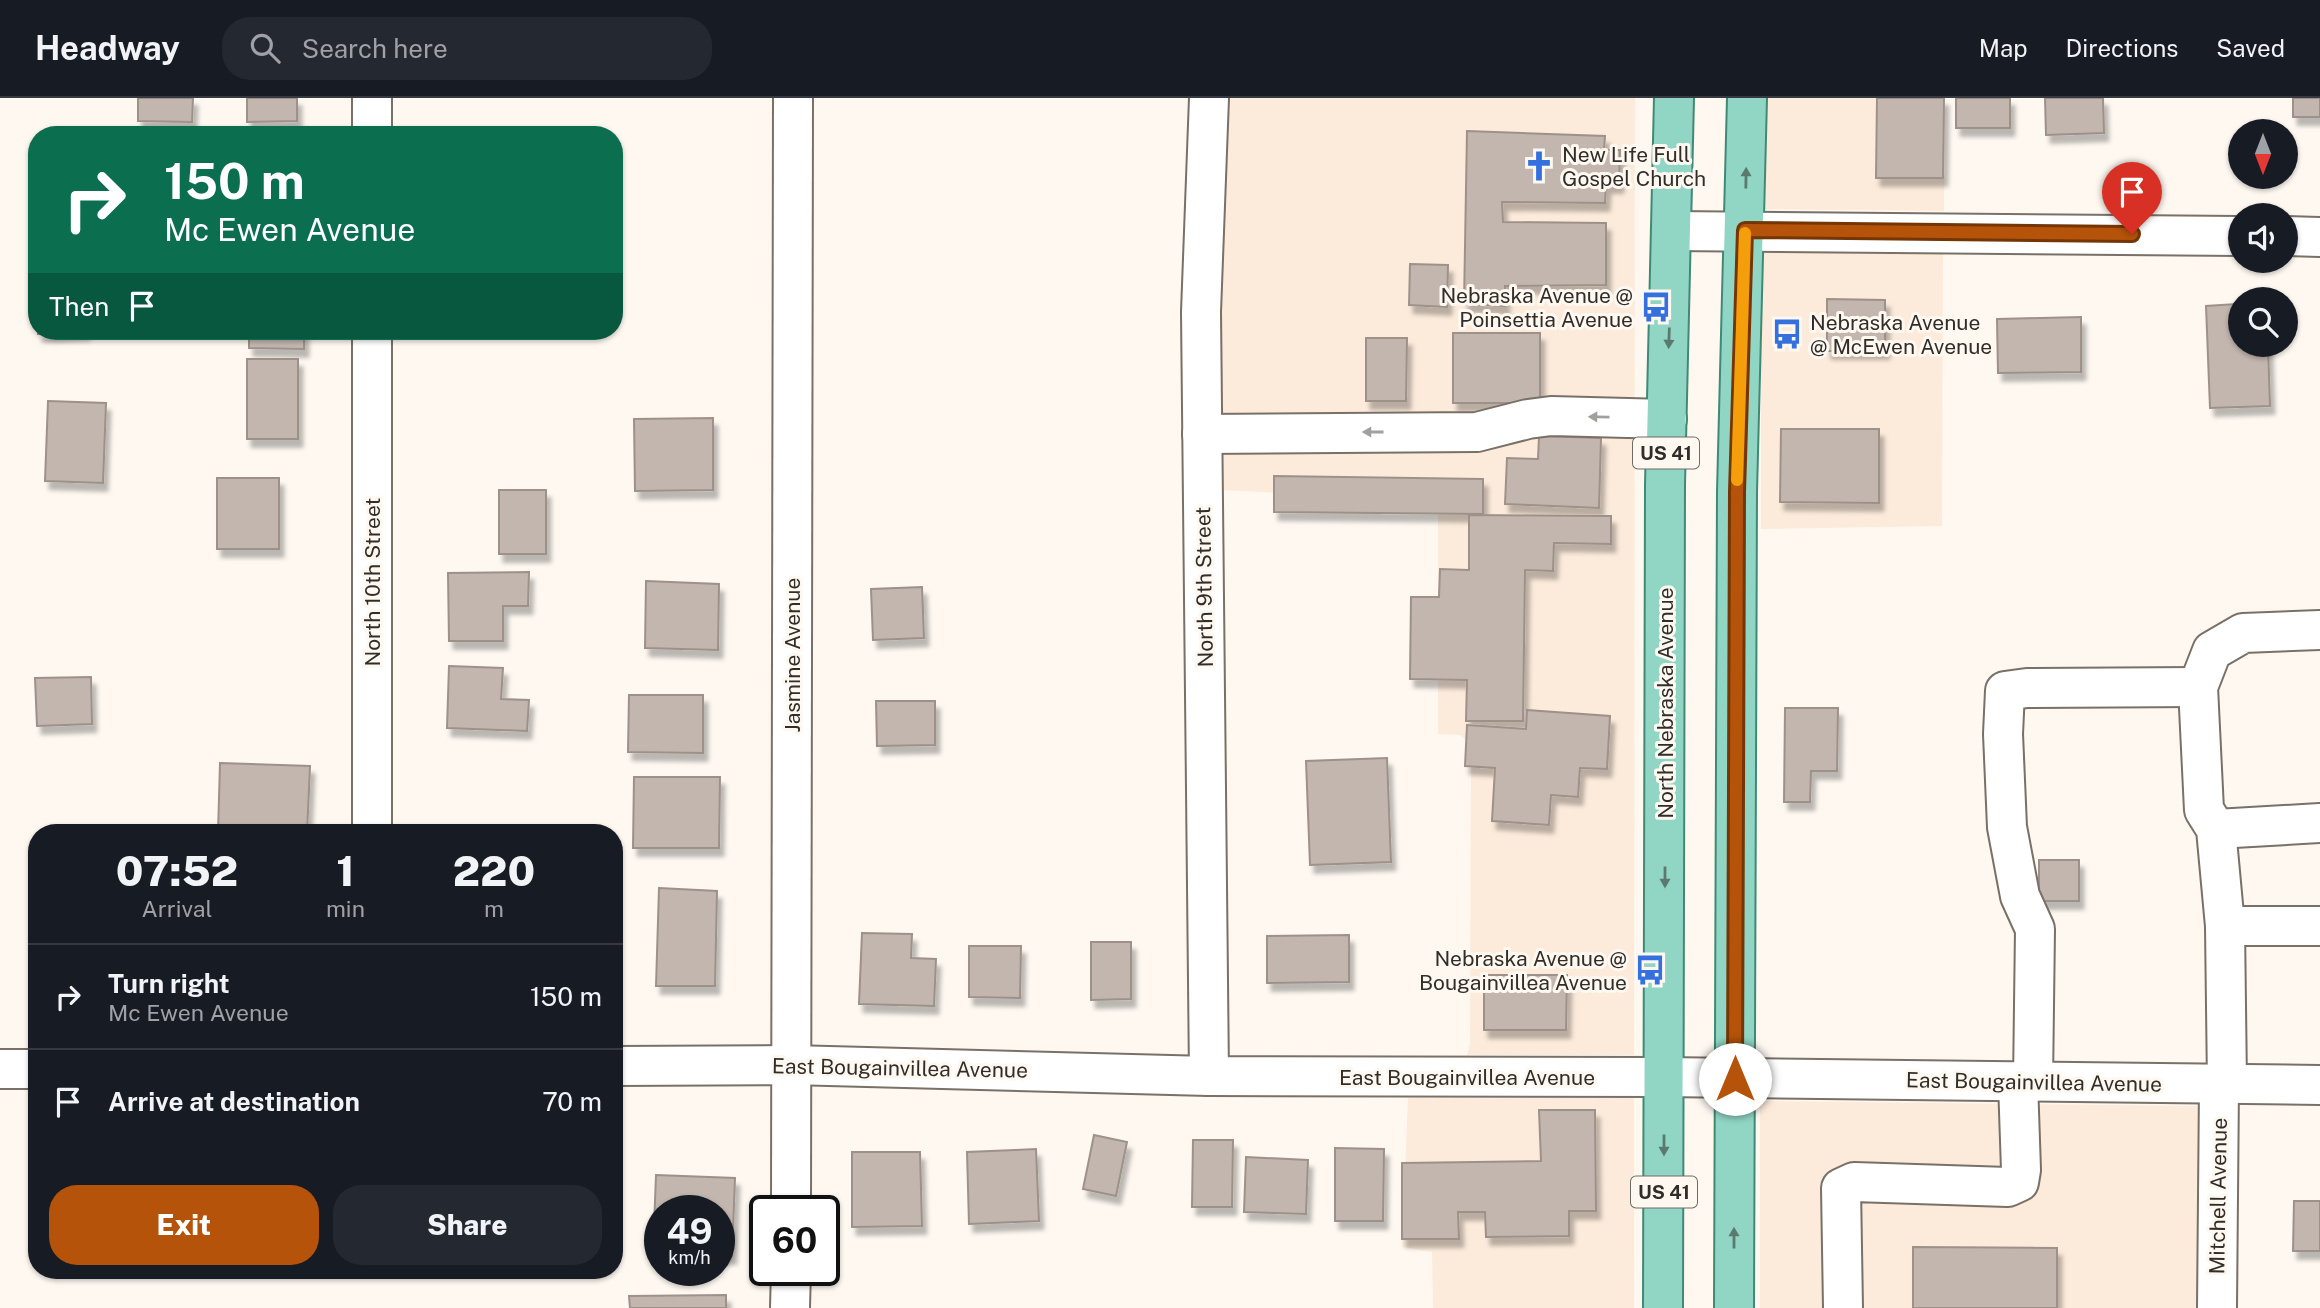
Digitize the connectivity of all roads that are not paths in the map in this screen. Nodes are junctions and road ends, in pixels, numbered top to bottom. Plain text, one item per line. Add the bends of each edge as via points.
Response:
1 (372, 98) edge
2 (793, 98) edge
3 (1209, 98) edge
4 (1674, 98) edge
5 (1747, 98) edge
6 (372, 126) edge
7 (1745, 230) junction
8 (1672, 231) junction
9 (2228, 236) edge
10 (2298, 236) edge
11 (2320, 237) edge
12 (372, 340) edge
13 (1667, 419) junction
14 (1202, 434) junction
15 (2320, 630) edge
16 (2198, 687) junction
17 (2320, 823) edge
18 (372, 824) edge
19 (2216, 829) junction
20 (2225, 926) junction
21 (2320, 926) edge
22 (792, 1065) junction
23 (623, 1066) edge
24 (0, 1069) edge
25 (28, 1069) edge
26 (1209, 1076) junction
27 (1664, 1077) junction
28 (1735, 1079) junction
29 (2026, 1082) junction
30 (2320, 1084) edge
31 (2223, 1085) junction
32 (791, 1195) edge
33 (791, 1286) edge
34 (790, 1308) edge
35 (1663, 1308) edge
36 (1734, 1308) edge
37 (1843, 1308) edge
38 (2217, 1308) edge

1 - 6 street
2 - 22 street, Jasmine Avenue
3 - 14 street, North 9th Street via 1201,312
4 - 8 main road, North Nebraska Avenue / US 41
7 -> 5 main road
7 - 8 street
7 - 9 street
7 - 28 main road via 1737,492
8 -> 13 main road, North Nebraska Avenue / US 41
10 - 11 street
12 - 18 street, North 10th Street
13 -> 14 street via 1552,416 1477,432
13 -> 27 main road, North Nebraska Avenue / US 41
14 - 26 street, North 9th Street
15 - 16 street via 2243,633 2212,651
16 - 19 street, Mitchell Avenue via 2204,810
16 - 29 street via 2005,691 2007,827 2020,896 2035,929
17 - 19 street
19 - 20 street, Mitchell Avenue
20 - 21 street
20 - 31 street, Mitchell Avenue
22 - 23 street, East Bougainvillea Avenue
22 - 26 street, East Bougainvillea Avenue
22 - 32 street, Jasmine Avenue
24 - 25 street
26 - 27 street, East Bougainvillea Avenue
27 - 28 street, East Bougainvillea Avenue
27 -> 35 main road, North Nebraska Avenue / US 41
28 - 29 street, East Bougainvillea Avenue
36 -> 28 main road
29 - 31 street, East Bougainvillea Avenue
29 - 37 street via 2019,1182 2008,1187 1854,1182 1841,1188
30 - 31 street, East Bougainvillea Avenue
31 - 38 street, Mitchell Avenue
33 - 34 street

